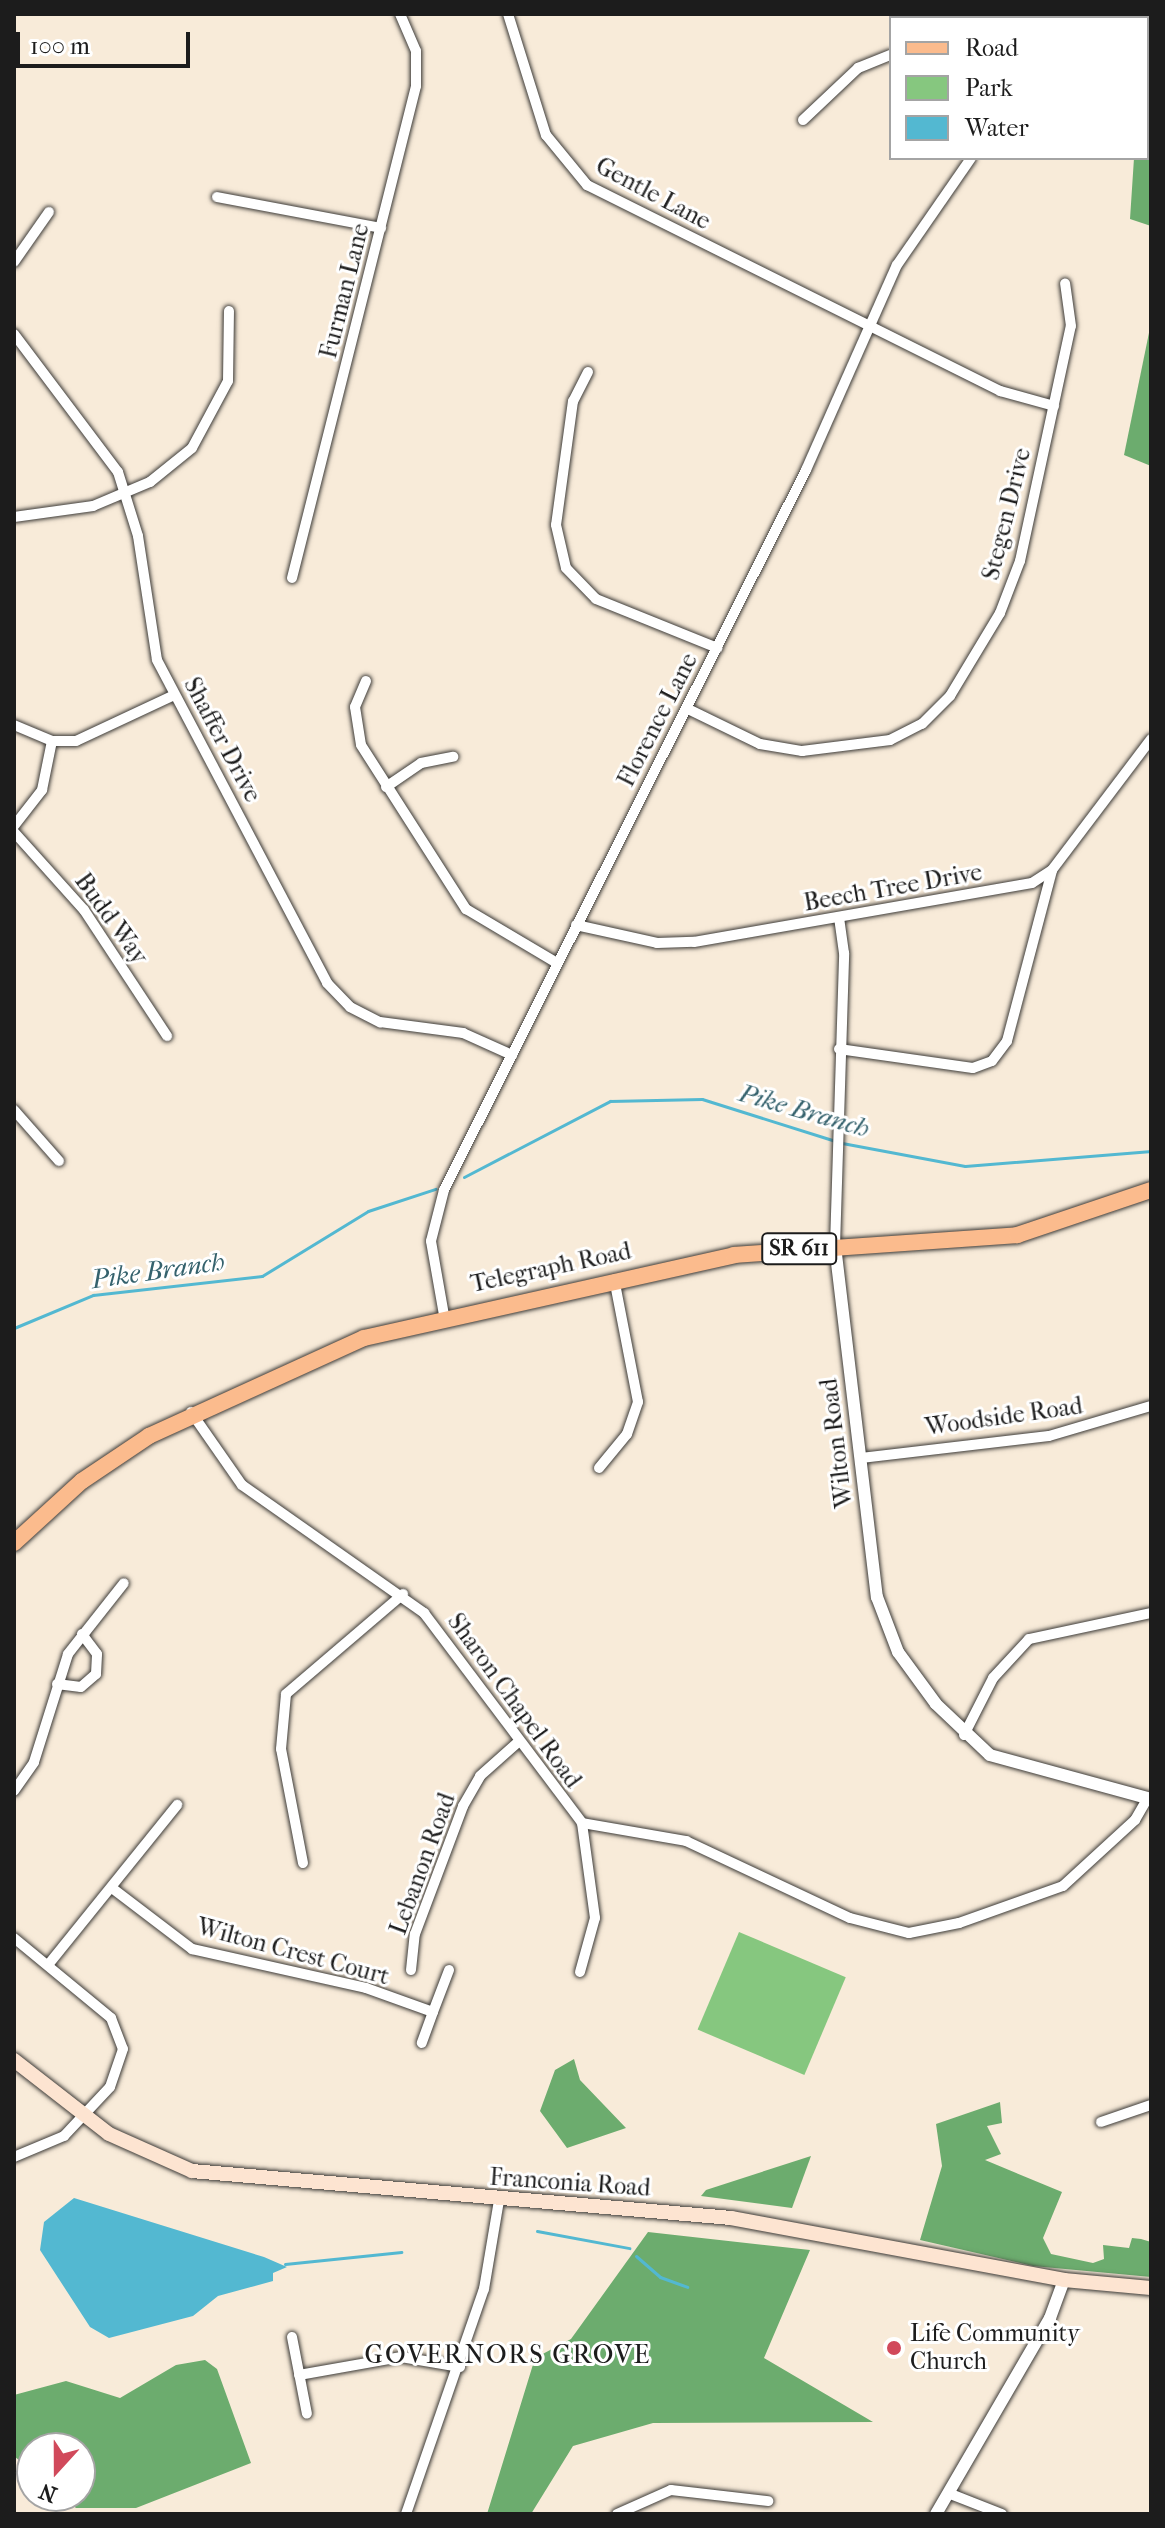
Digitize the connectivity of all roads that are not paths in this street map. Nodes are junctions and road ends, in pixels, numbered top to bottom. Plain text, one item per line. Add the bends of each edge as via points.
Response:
1 (400, 14) edge
2 (508, 14) edge
3 (889, 56) edge
4 (803, 120) dead end
5 (970, 160) edge
6 (217, 197) dead end
7 (49, 212) dead end
8 (381, 228) junction
9 (14, 262) edge
10 (1065, 283) dead end
11 (229, 311) dead end
12 (871, 328) junction
13 (14, 334) edge
14 (588, 372) dead end
15 (1054, 406) junction
16 (125, 493) junction
17 (14, 517) edge
18 (292, 578) dead end
19 (717, 648) junction
20 (366, 681) dead end
21 (174, 695) junction
22 (688, 709) junction
23 (14, 725) edge
24 (1151, 739) edge
25 (52, 741) junction
26 (453, 757) dead end
27 (386, 787) junction
28 (14, 829) edge
29 (1052, 870) junction
30 (839, 919) junction
31 (576, 925) junction
32 (557, 963) junction
33 (167, 1036) dead end
34 (839, 1049) junction
35 (512, 1055) junction
36 (14, 1110) edge
37 (59, 1161) dead end
38 (1151, 1190) edge
39 (835, 1246) junction
40 (614, 1279) junction
41 (444, 1315) junction
42 (1151, 1406) edge
43 (191, 1412) junction
44 (861, 1458) junction
45 (599, 1468) dead end
46 (14, 1543) edge
47 (124, 1583) dead end
48 (403, 1594) junction
49 (1151, 1613) edge
50 (82, 1634) junction
51 (57, 1684) junction
52 (964, 1735) junction
53 (517, 1743) junction
54 (14, 1791) edge
55 (1149, 1799) edge
56 (177, 1805) dead end
57 (582, 1823) junction
58 (303, 1863) dead end
59 (112, 1888) junction
60 (14, 1938) edge
61 (48, 1965) junction
62 (411, 1970) dead end
63 (449, 1970) dead end
64 (580, 1972) dead end
65 (433, 2012) junction
66 (422, 2043) dead end
67 (14, 2060) edge
68 (1151, 2105) edge
69 (83, 2116) junction
70 (1101, 2122) dead end
71 (14, 2157) edge
72 (499, 2200) junction
73 (1064, 2280) junction
74 (1151, 2288) edge
75 (292, 2337) dead end
76 (460, 2367) junction
77 (299, 2375) junction
78 (307, 2414) dead end
79 (948, 2493) junction
80 (768, 2501) dead end
81 (406, 2514) edge
82 (617, 2514) edge
83 (936, 2514) edge
84 (1002, 2514) edge

1 - 8 street, Furman Lane via 416,51 416,86
2 - 12 street, Gentle Lane via 542,127 573,173
3 - 4 street via 858,68
5 - 12 street, Florence Lane via 913,236
6 - 8 street
7 - 9 street
8 - 18 street, Furman Lane
10 - 15 street, Stegen Drive via 1073,312
11 - 16 street via 230,370 210,425 168,471
12 - 15 street, Gentle Lane via 1000,391
12 - 19 street, Florence Lane
13 - 16 street, Shaffer Drive via 100,439
14 - 19 street via 573,401 556,525 566,568 596,599
15 - 22 street, Stegen Drive via 1011,587 966,674 922,724 890,740 792,751 760,744
16 - 17 street via 66,513
16 - 21 street, Shaffer Drive via 138,536 151,640
19 - 22 street, Florence Lane
20 - 27 street via 355,707 357,731
21 - 25 street via 89,738
21 - 35 street, Shaffer Drive via 336,994 380,1022 463,1033
22 - 31 street, Florence Lane
23 - 25 street
24 - 29 street, Beech Tree Drive
25 - 28 street via 42,790
26 - 27 street via 421,763
27 - 32 street via 472,915
28 - 33 street, Budd Way via 84,910
29 - 30 street, Beech Tree Drive via 1019,886
29 - 34 street via 1007,1041 992,1061 973,1068
30 - 31 street, Beech Tree Drive via 670,944
30 - 34 street, Wilton Road
31 - 32 street, Florence Lane
32 - 35 street, Florence Lane
34 - 39 street, Wilton Road
35 - 41 street, Florence Lane via 433,1224
36 - 37 street
38 - 39 main road, Telegraph Road / SR 611 via 1017,1235
39 - 40 main road, Telegraph Road / SR 611 via 734,1255
39 - 44 street, Wilton Road
40 - 41 main road, Telegraph Road / SR 611
40 - 45 street via 638,1402 627,1434
41 - 43 main road, Telegraph Road / SR 611 via 345,1344
42 - 44 street, Woodside Road via 1049,1436
43 - 46 main road, Telegraph Road / SR 611 via 103,1465
43 - 48 street, Sharon Chapel Road via 242,1485
44 - 52 street, Wilton Road via 877,1597 889,1634
47 - 50 street
48 - 53 street, Sharon Chapel Road
48 - 58 street via 286,1694 281,1749
49 - 52 street via 1029,1639 993,1678
50 - 51 street
50 - 51 street via 97,1654 96,1674 78,1688
51 - 54 street via 34,1762
52 - 55 street, Wilton Road via 1011,1764
53 - 57 street, Sharon Chapel Road
53 - 62 street, Lebanon Road via 480,1776 463,1806 415,1934
55 - 57 street, Sharon Chapel Road via 1108,1849 1063,1886 909,1933 850,1918 686,1841
56 - 59 street
57 - 64 street via 595,1918
59 - 61 street
59 - 65 street, Wilton Crest Court via 192,1949 366,1988
60 - 61 street
61 - 69 street via 120,2034 118,2075
63 - 65 street
65 - 66 street
67 - 69 main road, Franconia Road
68 - 70 street
69 - 71 street via 52,2146
69 - 72 main road, Franconia Road via 143,2153 192,2171
72 - 73 main road, Franconia Road via 746,2220
72 - 76 street via 489,2271
73 - 74 main road, Franconia Road
73 - 79 street via 1050,2318
75 - 77 street
76 - 77 street via 401,2357
76 - 81 street
77 - 78 street
79 - 83 street
79 - 84 street
80 - 82 street via 671,2490

